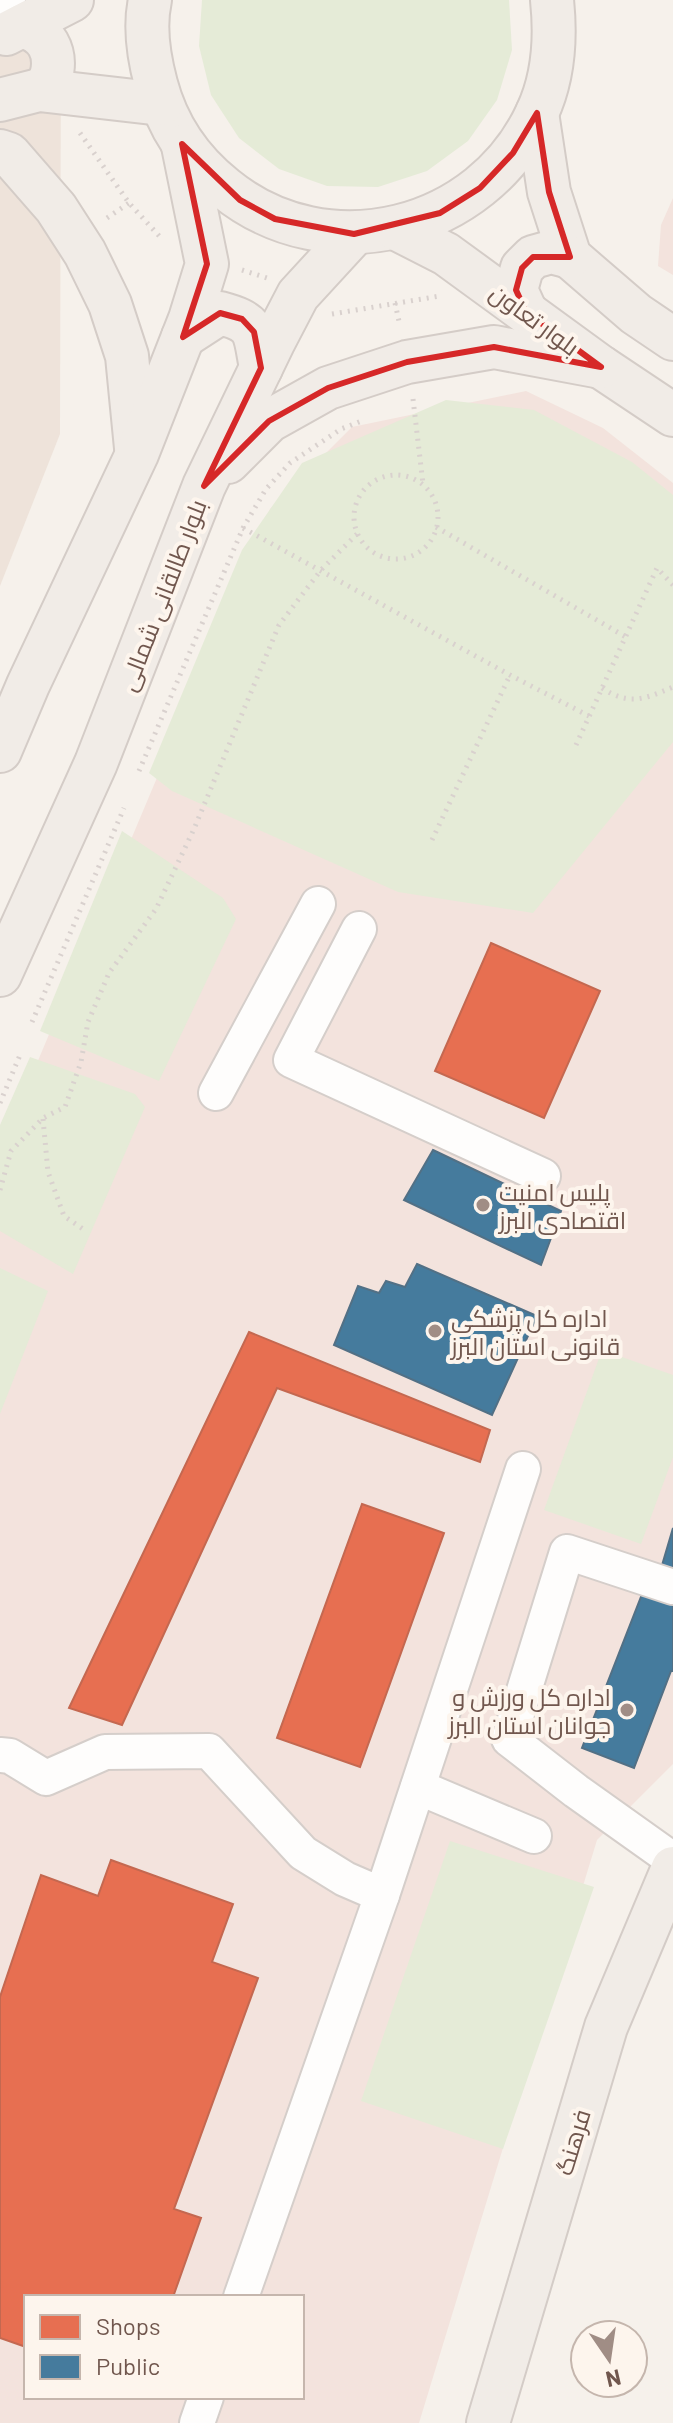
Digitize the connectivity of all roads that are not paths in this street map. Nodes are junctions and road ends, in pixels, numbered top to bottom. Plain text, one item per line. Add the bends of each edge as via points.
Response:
1 (72, 0) edge
2 (150, 0) edge
3 (552, 0) edge
4 (8, 19) edge
5 (19, 95) edge
6 (161, 104) junction
7 (537, 113) junction
8 (182, 144) junction
9 (0, 151) edge
10 (395, 228) junction
11 (354, 234) junction
12 (570, 257) junction
13 (526, 312) junction
14 (183, 337) junction
15 (673, 339) edge
16 (601, 367) junction
17 (261, 368) junction
18 (673, 415) edge
19 (137, 454) junction
20 (204, 486) junction
21 (14, 688) edge
22 (0, 751) edge
23 (318, 904) dead end
24 (359, 929) dead end
25 (0, 975) edge
26 (216, 1093) dead end
27 (543, 1176) dead end
28 (523, 1469) dead end
29 (673, 1587) edge
30 (0, 1755) edge
31 (418, 1787) junction
32 (534, 1836) dead end
33 (673, 1860) edge
34 (673, 1868) edge
35 (382, 1895) junction
36 (242, 2295) edge
37 (205, 2399) edge
38 (197, 2423) edge
39 (488, 2423) edge

1 - 4 main road
2 - 6 main road via 149,55
3 - 7 main road via 551,73
4 - 5 main road via 41,36 52,56 45,88
5 - 6 main road
6 - 8 main road
7 - 10 main road via 513,153 480,188 440,213
7 - 12 main road via 549,192
8 - 11 main road via 208,175 263,213 314,230
8 - 14 main road via 207,264
9 - 19 main road via 9,154 56,208 110,304 127,356
10 - 11 main road
10 - 13 main road, بلوار تعاون via 446,254
11 - 17 main road, بلوار طالقانی شمالی via 298,295
12 - 13 main road via 551,252 533,257 522,268 516,290
12 - 15 main road
13 - 16 main road, بلوار تعاون
14 - 17 main road via 220,313 242,319 254,332
14 - 19 main road
16 - 18 main road, بلوار تعاون
16 - 20 main road via 494,347 407,362 328,388 269,421
17 - 20 main road, بلوار طالقانی شمالی
19 - 21 main road
20 - 25 main road, بلوار طالقانی شمالی via 96,763
21 - 22 main road
23 - 26 lane
24 - 27 lane via 291,1060
28 - 31 lane
29 - 33 lane via 567,1552 509,1739
30 - 35 lane via 46,1778 105,1752 209,1751 303,1853
31 - 32 lane
31 - 35 lane
34 - 39 main road, فرهنگ via 606,2027
35 - 36 lane
37 - 38 lane

